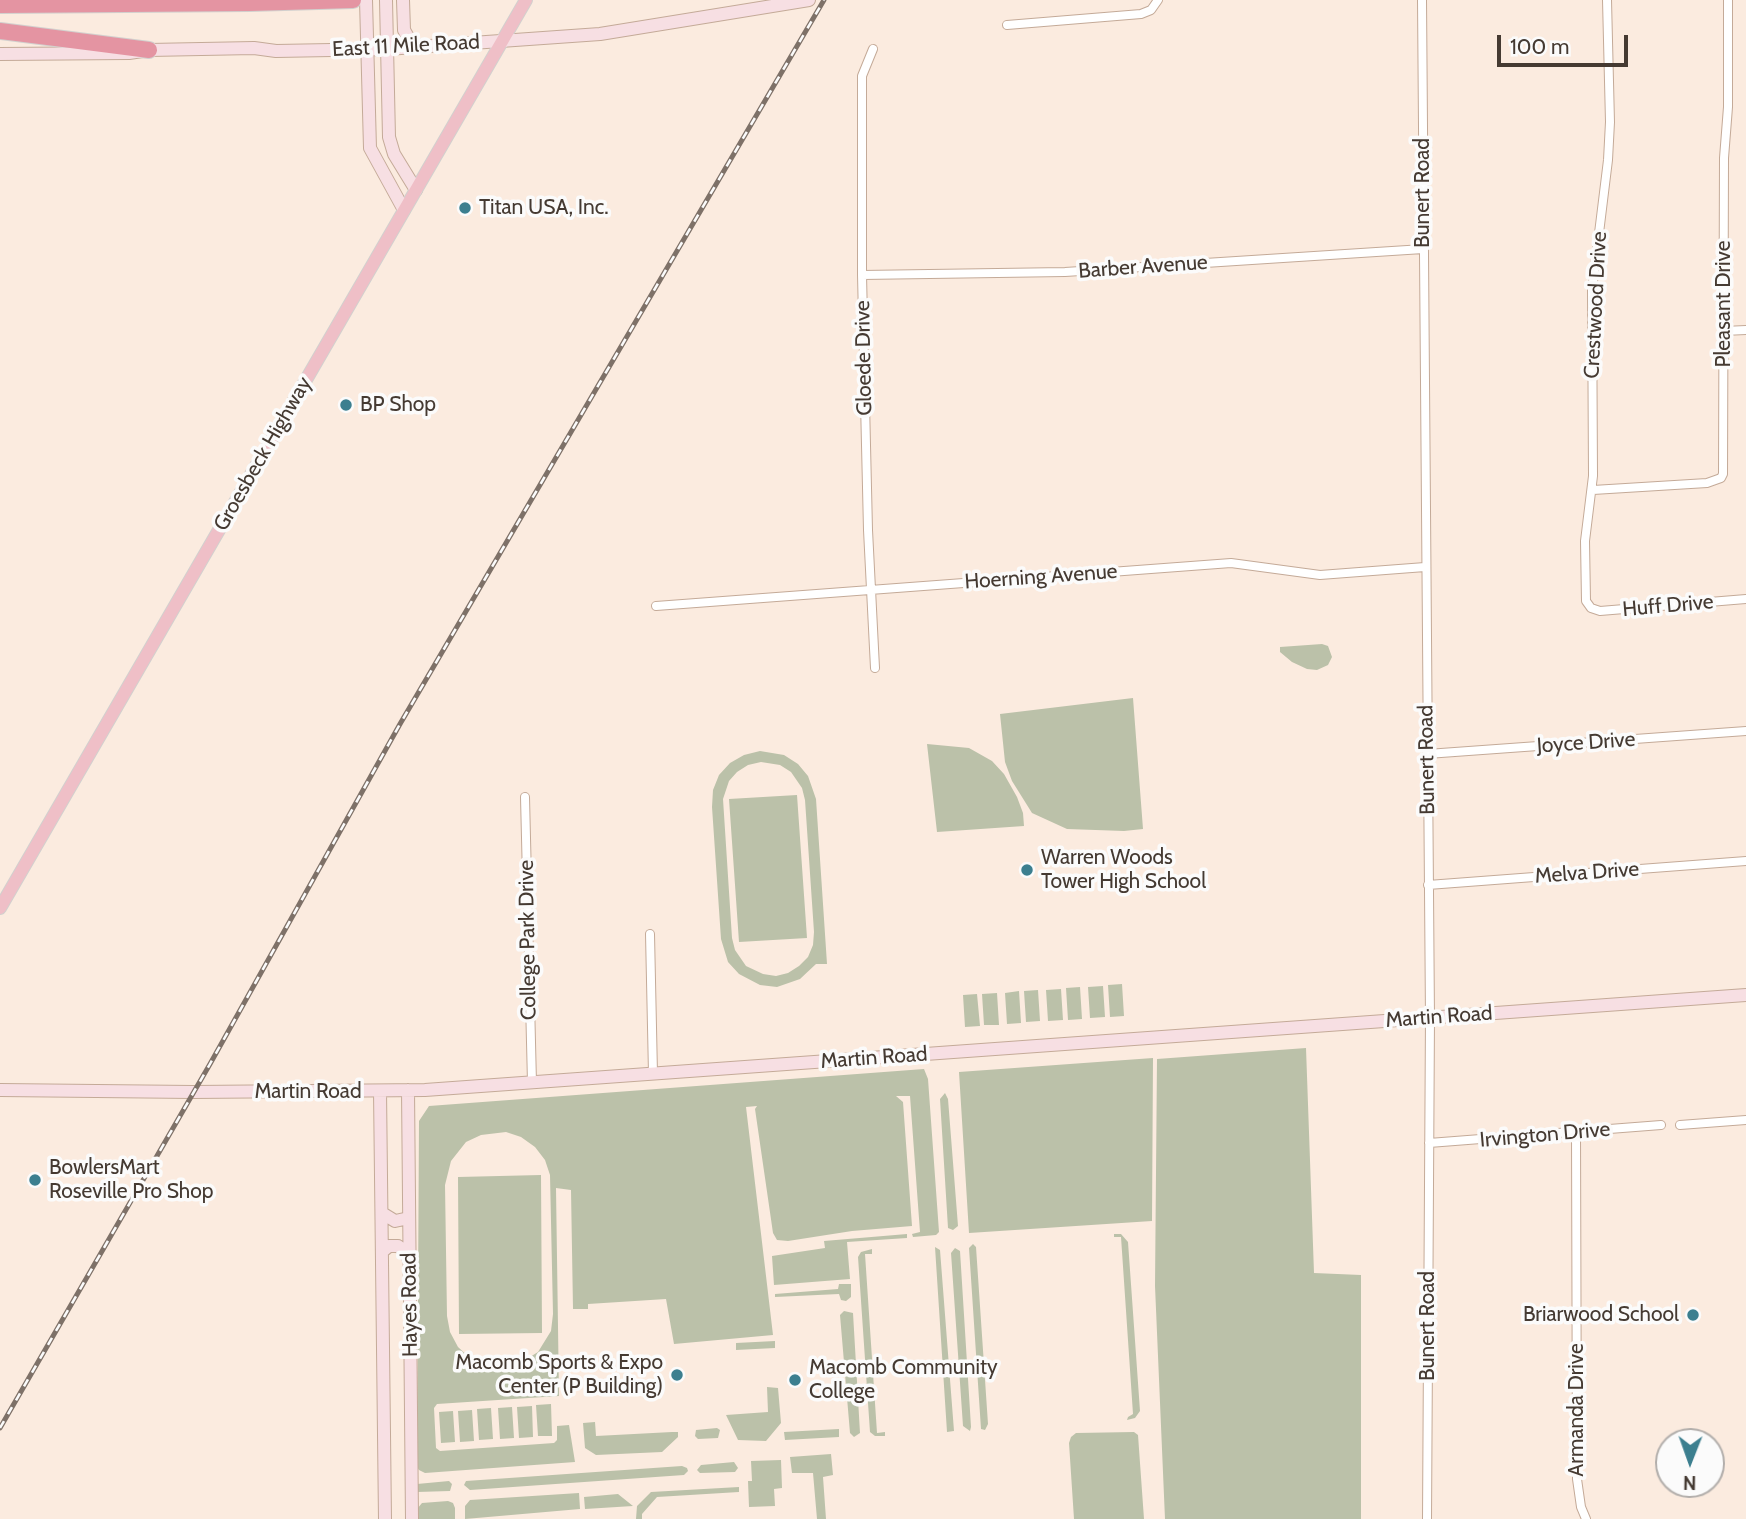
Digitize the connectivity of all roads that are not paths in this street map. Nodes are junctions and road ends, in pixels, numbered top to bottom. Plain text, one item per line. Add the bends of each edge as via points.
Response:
1 (353, 0) edge
2 (366, 0) edge
3 (386, 0) edge
4 (402, 0) edge
5 (526, 0) edge
6 (809, 0) edge
7 (1158, 0) edge
8 (1422, 0) edge
9 (1607, 0) edge
10 (1728, 0) edge
11 (0, 5) edge
12 (1007, 25) dead end
13 (0, 31) edge
14 (502, 41) junction
15 (420, 47) junction
16 (387, 49) junction
17 (873, 49) dead end
18 (149, 50) junction
19 (367, 50) junction
20 (0, 54) edge
21 (416, 190) junction
22 (404, 210) junction
23 (1423, 249) junction
24 (862, 275) junction
25 (1746, 330) edge
26 (1724, 331) junction
27 (1593, 490) junction
28 (1425, 567) junction
29 (870, 590) junction
30 (1746, 600) edge
31 (656, 606) dead end
32 (1591, 608) joint
33 (875, 668) dead end
34 (1746, 731) edge
35 (1427, 754) junction
36 (525, 797) dead end
37 (1746, 861) edge
38 (1428, 885) junction
39 (0, 908) edge
40 (650, 934) dead end
41 (1746, 995) edge
42 (1430, 1017) junction
43 (653, 1074) junction
44 (532, 1083) junction
45 (0, 1090) edge
46 (408, 1090) junction
47 (380, 1091) junction
48 (1746, 1120) edge
49 (1661, 1125) dead end
50 (1681, 1125) dead end
51 (1576, 1133) junction
52 (1429, 1143) junction
53 (382, 1213) junction
54 (409, 1218) junction
55 (383, 1251) junction
56 (410, 1265) junction
57 (385, 1519) edge
58 (412, 1519) edge
59 (1427, 1519) edge
60 (1586, 1519) edge

1 - 11 highway
2 - 19 street
3 - 16 street
4 - 15 street via 404,30
5 - 14 main road, Groesbeck Highway
6 - 14 street, East 11 Mile Road via 620,31
7 - 12 street via 1141,14
8 - 23 street, Bunert Road
9 - 27 street, Crestwood Drive via 1610,122 1592,290
10 - 26 street, Pleasant Drive
13 - 18 highway
14 - 15 street, East 11 Mile Road
14 - 21 main road, Groesbeck Highway
15 - 16 street, East 11 Mile Road
16 - 19 street, East 11 Mile Road
16 - 21 street via 389,137
17 - 24 street, Gloede Drive via 862,76
18 - 19 street, East 11 Mile Road
18 - 20 street, East 11 Mile Road
19 - 22 street via 370,148
21 - 22 main road, Groesbeck Highway
22 - 39 main road, Groesbeck Highway
23 - 24 street, Barber Avenue via 1065,272
23 - 28 street, Bunert Road
24 - 29 street, Gloede Drive
25 - 26 street
26 - 27 street, Pleasant Drive via 1721,478 1707,483
27 - 32 street, Crestwood Drive via 1585,541 1586,601
28 - 29 street, Hoerning Avenue via 1320,575 1231,563
28 - 35 street, Bunert Road
29 - 31 street, Hoerning Avenue
29 - 33 street, Gloede Drive
30 - 32 street, Huff Drive via 1608,611
34 - 35 street, Joyce Drive
35 - 38 street, Bunert Road
36 - 44 street, College Park Drive
37 - 38 street, Melva Drive
38 - 42 street, Bunert Road
40 - 43 street
41 - 42 street, Martin Road
42 - 43 street, Martin Road
42 - 52 street, Bunert Road
43 - 44 street, Martin Road
44 - 46 street, Martin Road
45 - 47 street, Martin Road
46 - 47 street, Martin Road
46 - 54 street, Hayes Road
47 - 53 street, Hayes Road
48 - 50 street
49 - 51 street, Irvington Drive
51 - 52 street, Irvington Drive
51 - 60 street, Armanda Drive via 1577,1479
52 - 59 street, Bunert Road
53 - 54 street via 395,1221
53 - 55 street, Hayes Road
54 - 56 street, Hayes Road
55 - 56 street via 398,1246 407,1253
55 - 57 street, Hayes Road
56 - 58 street, Hayes Road

